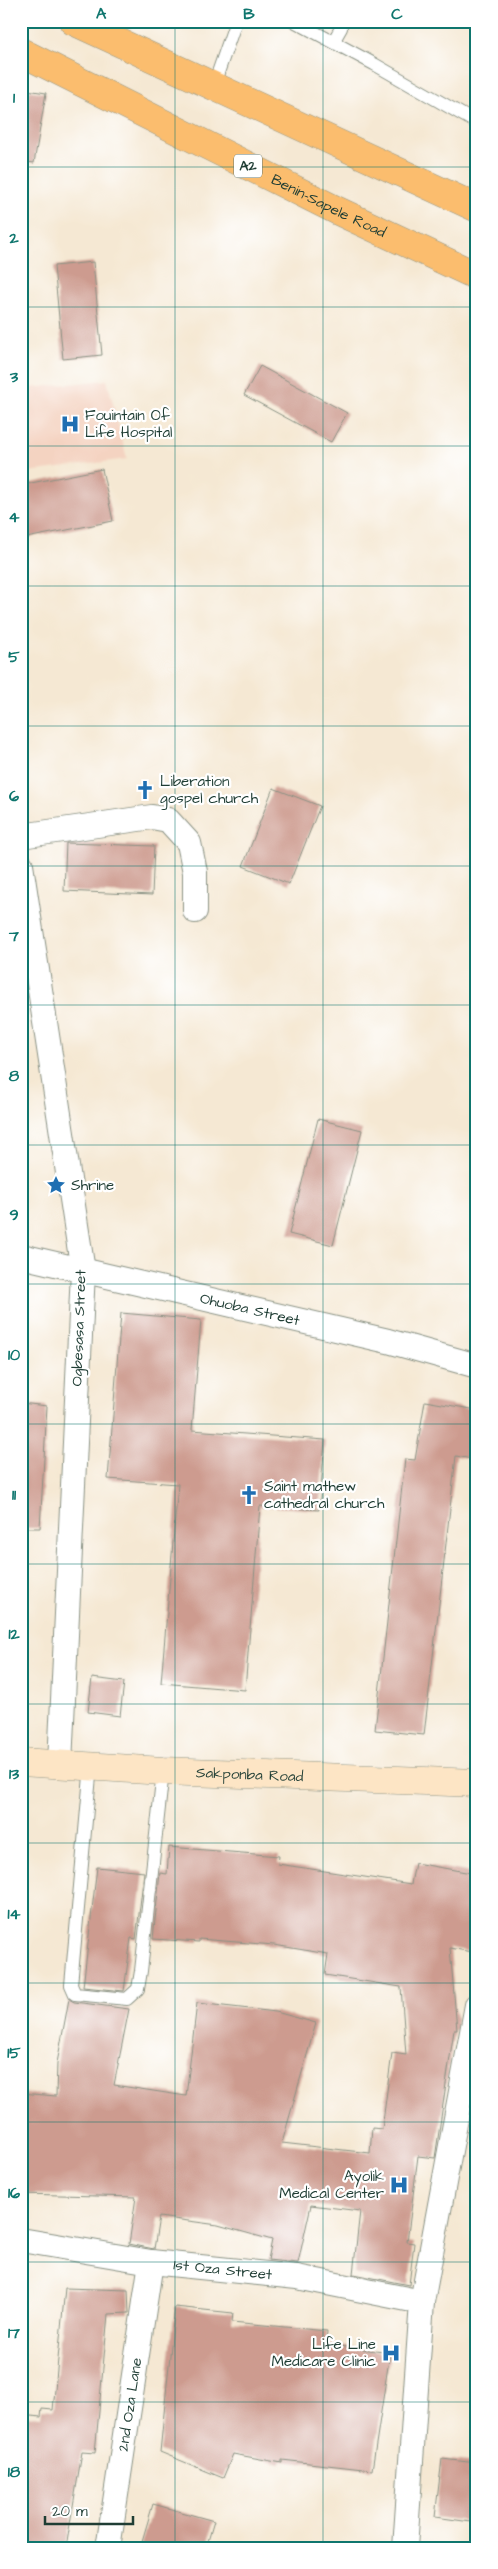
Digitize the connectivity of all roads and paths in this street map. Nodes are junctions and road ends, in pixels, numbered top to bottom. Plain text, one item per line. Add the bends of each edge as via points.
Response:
1 (73, 21) edge
2 (236, 21) edge
3 (294, 21) edge
4 (340, 21) edge
5 (333, 42) junction
6 (21, 52) edge
7 (213, 87) junction
8 (477, 123) edge
9 (477, 208) edge
10 (477, 276) edge
11 (21, 836) edge
12 (21, 865) edge
13 (195, 911) dead end
14 (21, 1256) edge
15 (83, 1271) junction
16 (477, 1366) edge
17 (21, 1762) edge
18 (60, 1764) junction
19 (91, 1765) junction
20 (163, 1771) junction
21 (477, 1783) edge
22 (477, 2005) edge
23 (21, 2240) edge
24 (150, 2262) junction
25 (422, 2302) junction
26 (108, 2548) edge
27 (405, 2548) edge

1 - 7 highway
2 - 7 lane
3 - 5 lane
4 - 5 lane via 341,28
5 - 8 lane
6 - 10 highway, Benin-Sapele Road / A2 via 338,211
7 - 9 highway
11 - 13 street via 152,817 168,820 189,844 195,872
12 - 15 street, Ogbesasa Street
14 - 15 street, Ohuoba Street
15 - 16 street, Ohuoba Street via 388,1341
15 - 18 street, Ogbesasa Street
17 - 18 main road, Sakponba Road
18 - 19 main road, Sakponba Road
19 - 20 main road, Sakponba Road
19 - 20 lane via 71,1985 74,1994 127,1999 138,1989 141,1971
20 - 21 main road, Sakponba Road
22 - 25 street
23 - 24 street, 1st Oza Street
24 - 25 street, 1st Oza Street via 297,2277
24 - 26 street, 2nd Oza Lane
25 - 27 street

